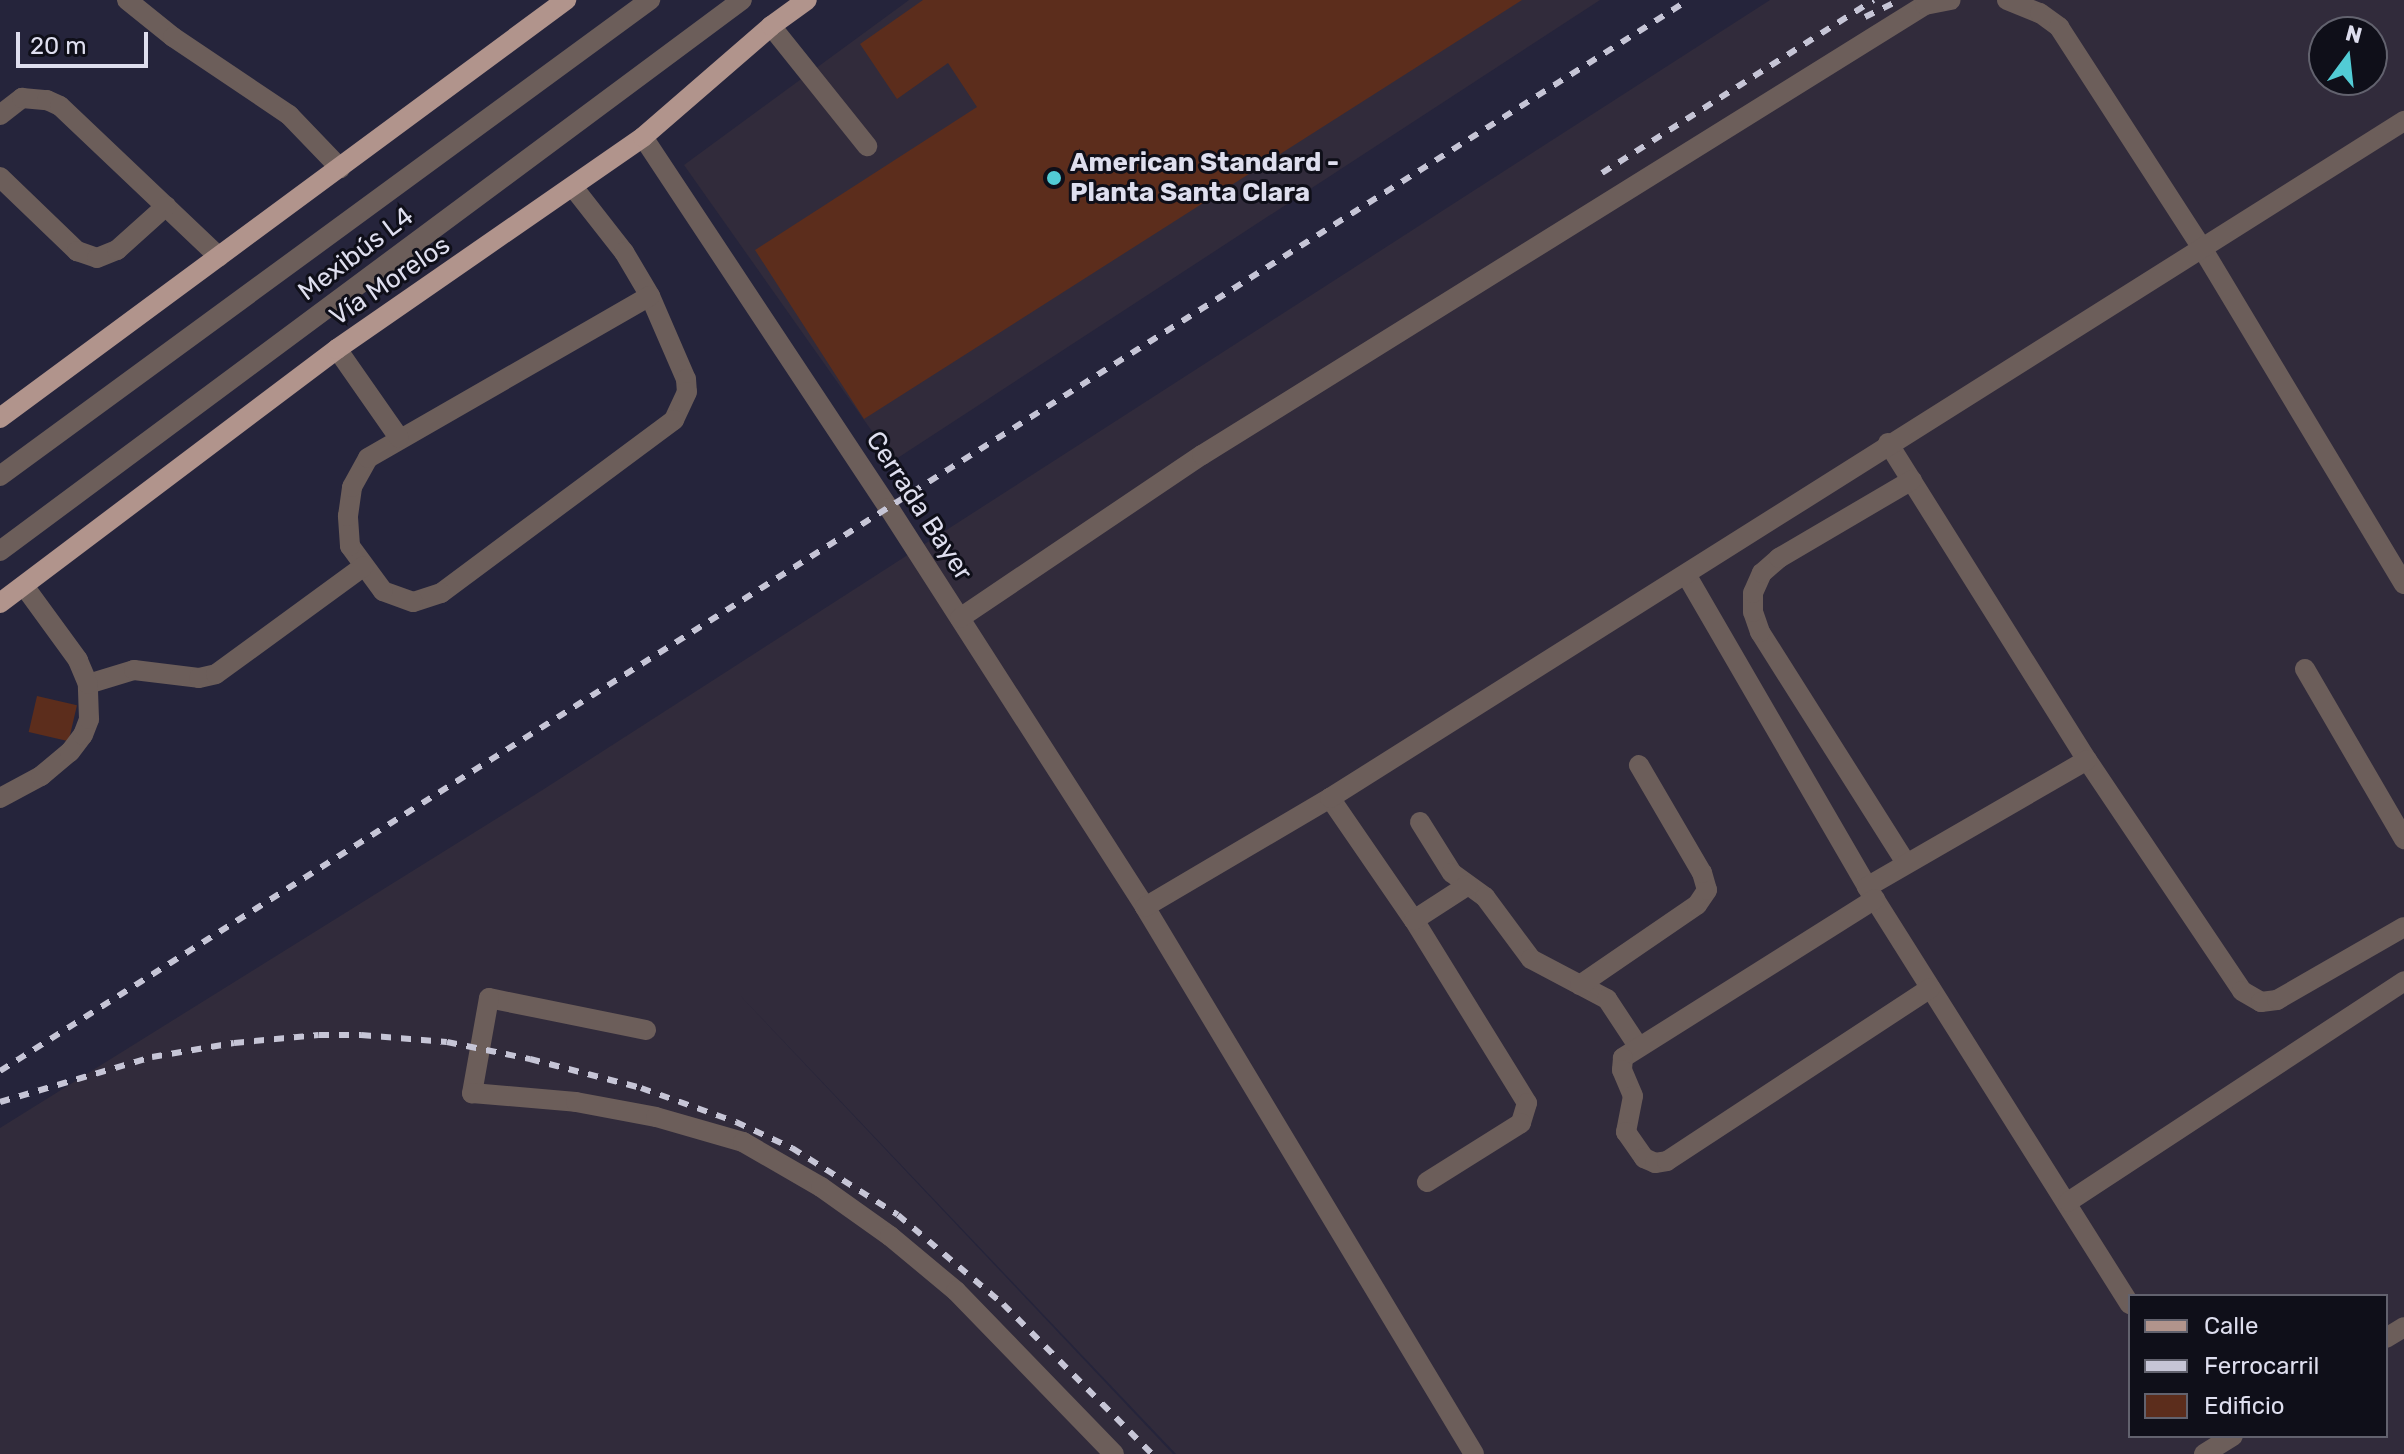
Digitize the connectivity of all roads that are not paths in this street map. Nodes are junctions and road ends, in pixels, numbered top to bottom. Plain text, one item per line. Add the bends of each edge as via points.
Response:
1 (127, 0) edge
2 (566, 0) edge
3 (650, 0) edge
4 (742, 0) edge
5 (807, 0) edge
6 (1951, 0) edge
7 (2007, 0) edge
8 (771, 26) junction
9 (0, 115) edge
10 (2404, 121) edge
11 (643, 137) junction
12 (867, 146) dead end
13 (340, 168) junction
14 (0, 177) edge
15 (573, 187) junction
16 (166, 206) junction
17 (2202, 248) junction
18 (219, 257) junction
19 (650, 296) junction
20 (337, 349) junction
21 (0, 418) edge
22 (399, 438) junction
23 (1888, 443) junction
24 (0, 476) edge
25 (1912, 480) junction
26 (0, 551) edge
27 (364, 566) junction
28 (1687, 576) junction
29 (2404, 584) edge
30 (24, 586) junction
31 (0, 603) edge
32 (960, 618) junction
33 (2305, 669) dead end
34 (88, 684) junction
35 (2087, 760) junction
36 (1639, 765) dead end
37 (0, 798) edge
38 (1330, 798) junction
39 (1420, 822) dead end
40 (2404, 839) edge
41 (1906, 863) junction
42 (1468, 885) junction
43 (1871, 893) junction
44 (1145, 907) junction
45 (1414, 920) junction
46 (2404, 927) edge
47 (2404, 981) edge
48 (1580, 985) junction
49 (1930, 988) junction
50 (646, 1030) dead end
51 (1638, 1046) junction
52 (1427, 1182) dead end
53 (2068, 1202) junction
54 (2128, 1301) edge
55 (1114, 1454) edge
56 (1474, 1454) edge

1 - 13 lane via 289,115
2 - 13 main road
3 - 24 lane, Mexibús L4
4 - 26 lane, Mexibús L4
5 - 8 main road, Vía Morelos
6 - 32 lane via 1925,5 1228,438
7 - 17 lane via 2059,27
8 - 11 main road, Vía Morelos
8 - 12 lane
9 - 16 lane via 22,98 60,106
10 - 17 lane
11 - 15 main road, Vía Morelos
11 - 32 lane, Cerrada Bayer
13 - 18 main road
14 - 16 lane via 77,251 97,258 117,250
15 - 19 lane via 624,252
15 - 20 main road, Vía Morelos
16 - 18 lane
17 - 23 lane
17 - 29 lane
18 - 21 main road
19 - 22 lane
19 - 27 lane via 686,379 687,392 674,420 426,600 413,602 383,591
20 - 22 lane
20 - 30 main road, Vía Morelos
22 - 27 lane via 368,458 352,487 350,546
23 - 25 lane
23 - 28 lane
25 - 35 lane
25 - 41 lane via 1779,558 1762,573 1753,593 1760,632
27 - 34 lane via 216,674 199,678 134,670
28 - 38 lane
28 - 43 lane
30 - 31 main road, Vía Morelos
30 - 34 lane via 78,660
32 - 44 lane, Cerrada Bayer
33 - 40 lane
34 - 37 lane via 89,719 70,752 41,776
35 - 41 lane
35 - 46 lane via 2242,991 2253,999 2277,1000
36 - 48 lane via 1707,890 1697,905
38 - 44 lane
38 - 45 lane
39 - 42 lane via 1452,873
41 - 43 lane
42 - 45 lane
42 - 48 lane via 1485,897 1538,966
43 - 49 lane
43 - 51 lane
44 - 56 lane, Cerrada Bayer
45 - 52 lane via 1528,1108 1521,1123
47 - 53 lane
48 - 51 lane via 1607,999
49 - 51 lane via 1662,1162 1644,1158 1626,1132 1633,1096 1621,1064
49 - 53 lane
50 - 55 lane via 489,998 472,1093 589,1104 743,1142 821,1187 934,1273
53 - 54 lane

